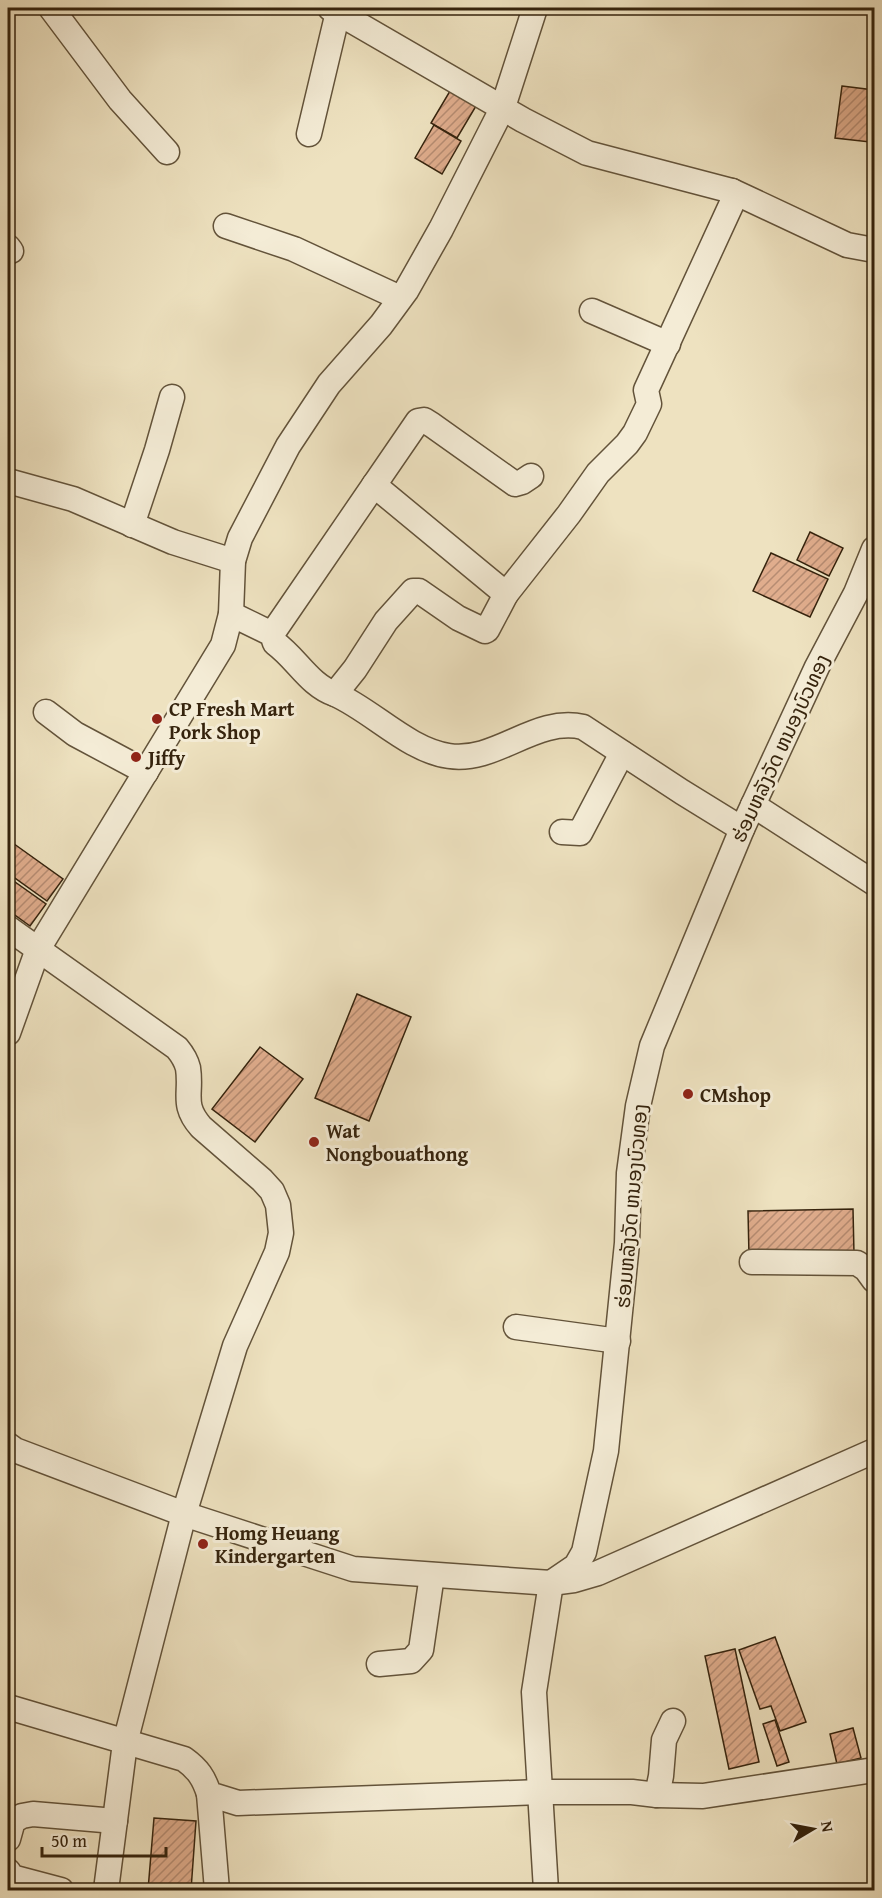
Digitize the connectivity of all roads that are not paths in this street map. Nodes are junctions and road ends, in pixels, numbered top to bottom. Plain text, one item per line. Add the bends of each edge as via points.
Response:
1 (51, 8) edge
2 (534, 8) edge
3 (334, 10) edge
4 (503, 107) junction
5 (309, 134) dead end
6 (167, 152) dead end
7 (732, 191) junction
8 (226, 226) dead end
9 (874, 250) edge
10 (400, 298) junction
11 (592, 311) dead end
12 (668, 344) junction
13 (172, 397) dead end
14 (531, 476) dead end
15 (8, 481) edge
16 (374, 485) junction
17 (132, 525) junction
18 (874, 549) edge
19 (233, 561) junction
20 (506, 594) junction
21 (865, 597) edge
22 (231, 614) junction
23 (272, 634) junction
24 (335, 694) junction
25 (46, 712) dead end
26 (622, 753) junction
27 (146, 772) junction
28 (753, 805) junction
29 (742, 828) junction
30 (562, 832) dead end
31 (874, 883) edge
32 (8, 928) edge
33 (38, 950) junction
34 (8, 1033) edge
35 (752, 1262) dead end
36 (874, 1280) edge
37 (516, 1327) dead end
38 (618, 1341) junction
39 (8, 1445) edge
40 (874, 1451) edge
41 (184, 1514) junction
42 (432, 1575) junction
43 (551, 1583) junction
44 (379, 1664) dead end
45 (8, 1707) edge
46 (673, 1721) dead end
47 (125, 1743) junction
48 (874, 1770) edge
49 (541, 1792) junction
50 (209, 1794) junction
51 (657, 1795) junction
52 (115, 1821) junction
53 (8, 1839) edge
54 (8, 1871) edge
55 (62, 1890) edge
56 (106, 1890) edge
57 (218, 1890) edge
58 (546, 1890) edge

1 - 6 street via 120,100
2 - 4 street
3 - 4 street
3 - 5 street
4 - 7 street via 587,153
4 - 10 street via 441,229
7 - 9 street via 847,245
7 - 12 street via 732,203
8 - 10 street via 294,249
10 - 19 street via 329,384 288,446 240,538
11 - 12 street
12 - 20 street via 646,390 649,405 635,433 598,473
13 - 17 street
14 - 16 street via 515,483 424,420 418,421
15 - 17 street via 73,499
16 - 20 street
16 - 23 street
17 - 19 street
18 - 21 street, ຮ່ອມຫລັງວັດ ຫນອງບົວທອງ
19 - 22 street
20 - 24 street via 485,631 413,591 386,621
21 - 28 street, ຮ່ອມຫລັງວັດ ຫນອງບົວທອງ via 817,667
22 - 23 street
22 - 27 street via 223,645
23 - 24 street via 315,684
24 - 26 street via 422,747 451,756 485,753 534,732 569,725 583,727
25 - 27 street via 84,739
26 - 29 street
26 - 30 street via 580,833
27 - 33 street
28 - 29 street, ຮ່ອມຫລັງວັດ ຫນອງບົວທອງ
28 - 31 street
29 - 38 street, ຮ່ອມຫລັງວັດ ຫນອງບົວທອງ via 651,1046 629,1173
32 - 33 street
33 - 34 street
33 - 41 street via 177,1048 188,1069 192,1117 262,1180 278,1205 281,1233 277,1252 235,1346
35 - 36 street via 857,1263
37 - 38 street
38 - 43 street, ຮ່ອມຫລັງວັດ ຫນອງບົວທອງ via 606,1451 584,1552 576,1566
39 - 41 street
40 - 43 street via 598,1573
41 - 42 street via 353,1569
41 - 47 street
42 - 43 street
42 - 44 street via 421,1650 411,1661
43 - 49 street via 534,1692
45 - 47 street
46 - 51 street via 664,1740
47 - 50 street via 183,1760 196,1768
47 - 52 street
48 - 51 street via 703,1796
49 - 50 street via 238,1803
49 - 51 street
49 - 58 street
50 - 57 street
52 - 53 street via 33,1814 13,1821
52 - 56 street
54 - 55 street via 12,1877

